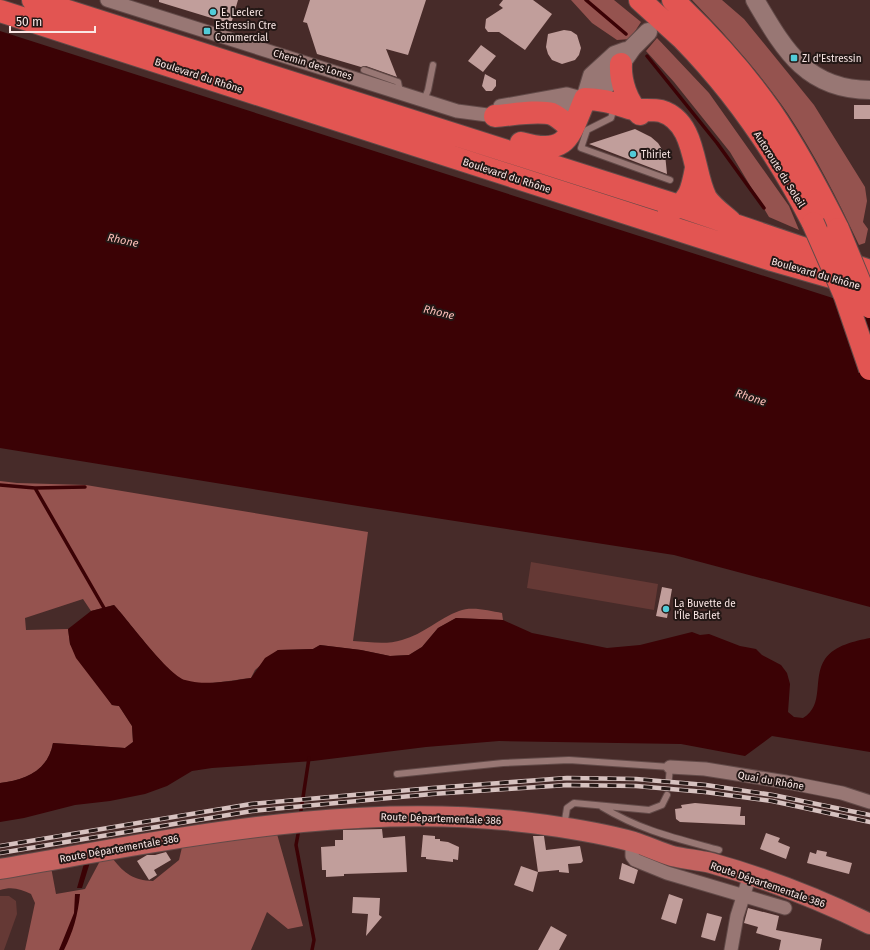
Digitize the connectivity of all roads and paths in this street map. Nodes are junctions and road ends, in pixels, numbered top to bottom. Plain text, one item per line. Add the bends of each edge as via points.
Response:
1 (33, 0) edge
2 (107, 0) edge
3 (640, 0) edge
4 (673, 0) edge
5 (741, 0) edge
6 (755, 0) edge
7 (0, 11) edge
8 (648, 32) dead end
9 (776, 34) junction
10 (627, 56) junction
11 (433, 65) dead end
12 (364, 70) dead end
13 (870, 90) edge
14 (400, 92) junction
15 (585, 99) junction
16 (424, 100) junction
17 (625, 106) junction
18 (321, 115) junction
19 (484, 115) junction
20 (579, 131) junction
21 (459, 134) junction
22 (696, 168) junction
23 (670, 180) dead end
24 (679, 206) junction
25 (734, 224) junction
26 (867, 282) edge
27 (870, 307) edge
28 (870, 369) edge
29 (669, 773) joint
30 (397, 774) dead end
31 (667, 795) dead end
32 (870, 802) edge
33 (599, 805) junction
34 (564, 828) junction
35 (632, 842) junction
36 (719, 850) dead end
37 (0, 870) edge
38 (750, 875) junction
39 (743, 896) junction
40 (785, 908) dead end
41 (870, 924) edge
42 (731, 950) edge

1 - 21 highway, Boulevard du Rhône via 184,50
2 - 14 street, Chemin des Lones
3 - 28 highway, Autoroute du Soleil, bridge via 683,40 726,88 750,120 812,223 845,296
4 - 27 highway, Autoroute du Soleil, bridge via 737,68 770,110 838,229
5 - 9 main road
6 - 9 main road
7 - 18 highway, Boulevard du Rhône
8 - 10 main road
9 - 13 main road via 794,58 824,82 848,90
10 - 15 main road via 615,55 592,76
10 - 17 highway via 623,87
11 - 16 lane
12 - 14 lane via 398,82
14 - 16 street, Chemin des Lones
15 - 17 highway via 601,99
15 - 19 street, Chemin des Lones via 565,106 541,106
15 - 19 street via 567,94 488,108
15 - 20 highway
16 - 19 street, Chemin des Lones via 458,111
17 - 20 lane via 611,118 587,130
17 - 22 highway via 660,111 674,120 692,145
17 - 24 highway via 664,127 680,149 683,173 678,195
18 - 24 highway via 448,143 652,210 669,213
18 - 26 highway, Boulevard du Rhône via 756,255
19 - 20 highway via 517,115 532,112 552,114
20 - 21 highway via 555,147 543,148 480,133
20 - 23 lane via 582,148
21 - 24 highway, Boulevard du Rhône
22 - 24 highway via 690,194
22 - 25 highway via 707,198
24 - 25 highway, Boulevard du Rhône
24 - 26 highway via 685,219 692,226
25 - 26 highway, Boulevard du Rhône
29 - 30 lane via 569,760 503,763
29 - 32 street, Quai du Rhône via 705,769 842,793
31 - 33 lane via 662,805 649,810
33 - 34 lane via 571,804 567,808
33 - 36 lane via 624,820 654,833
34 - 35 main road, Route Départementale 386
34 - 37 main road, Route Départementale 386 via 477,818 413,815 346,817 195,835
35 - 38 main road, Route Départementale 386 via 671,856 710,863
35 - 39 street via 631,854 635,860 667,873
38 - 39 street
38 - 41 main road, Route Départementale 386 via 811,897
39 - 40 street
39 - 42 street

